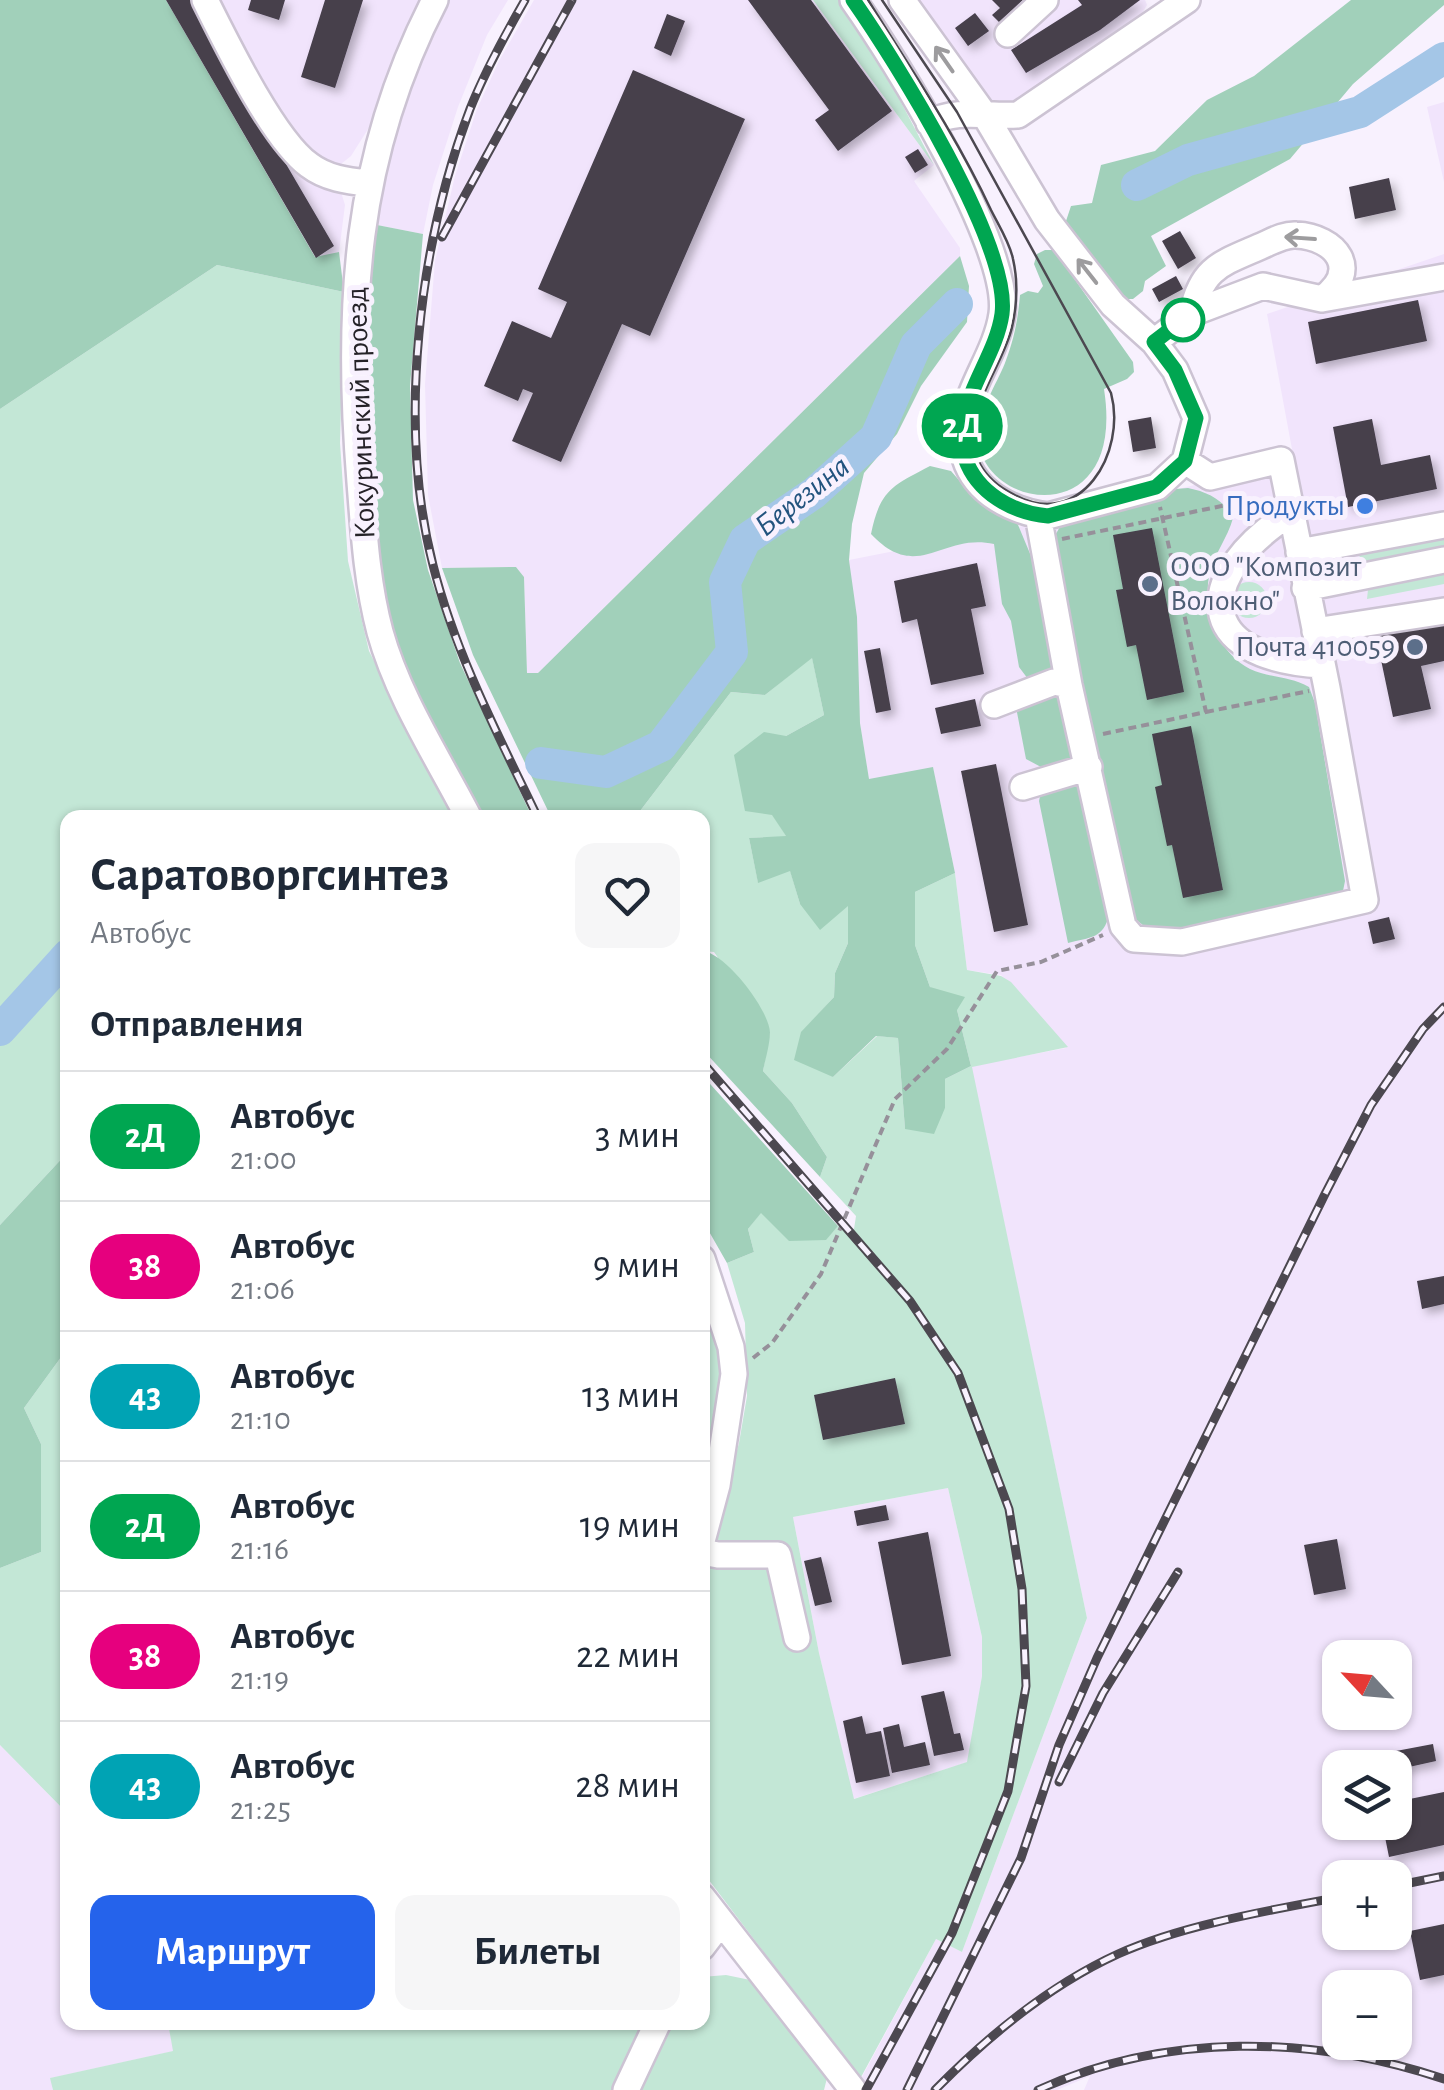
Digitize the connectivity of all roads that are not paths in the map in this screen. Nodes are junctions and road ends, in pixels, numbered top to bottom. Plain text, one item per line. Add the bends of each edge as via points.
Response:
1 (205, 0) edge
2 (434, 0) edge
3 (853, 0) edge
4 (902, 0) edge
5 (1045, 0) edge
6 (1172, 4) edge
7 (1008, 34) dead end
8 (986, 117) junction
9 (929, 123) junction
10 (368, 182) junction
11 (1444, 277) edge
12 (1322, 299) junction
13 (1192, 313) junction
14 (1154, 342) junction
15 (1185, 461) junction
16 (1291, 513) junction
17 (1038, 515) junction
18 (1444, 525) edge
19 (1300, 552) junction
20 (1444, 560) edge
21 (1306, 588) junction
22 (1444, 611) edge
23 (1314, 631) junction
24 (1324, 677) junction
25 (1069, 685) junction
26 (994, 704) dead end
27 (1088, 767) junction
28 (1023, 787) dead end
29 (465, 810) edge
30 (710, 1283) edge
31 (710, 1508) edge
32 (710, 1554) edge
33 (798, 1638) dead end
34 (710, 1908) edge
35 (721, 1922) junction
36 (710, 1936) edge
37 (654, 2030) edge
38 (626, 2090) edge
39 (853, 2090) edge

1 - 10 street via 286,144 310,167 343,181
2 - 10 street, Кокуринский проезд
3 - 9 street
8 -> 4 street
5 - 7 street
6 - 8 street via 1018,115
8 - 9 street via 957,112
14 -> 8 street via 1113,304 1047,220
9 - 17 street via 991,246 1002,282 997,340 964,414 962,449 983,488
10 - 29 street, Кокуринский проезд via 355,295 366,566 381,635 405,696
11 - 12 street
12 - 13 street via 1262,286
12 -> 13 street via 1338,286 1340,257 1314,238 1290,234 1216,265 1198,287
13 - 14 street
14 - 15 street via 1196,418
15 - 16 street via 1210,477 1282,460
15 - 17 street via 1156,487
16 - 19 street
16 - 24 street via 1233,562 1219,602 1223,621 1242,644
17 - 25 street
18 - 19 street
19 - 21 street
20 - 21 street
21 - 23 street
22 - 23 street
23 - 24 street
24 - 27 street via 1365,900 1182,942 1134,939 1123,926
25 - 26 street via 1054,682
25 - 27 street
27 - 28 street
30 - 31 street via 734,1374
32 - 33 street via 778,1555
34 - 35 street
35 - 36 street
35 - 39 street
37 - 38 street

